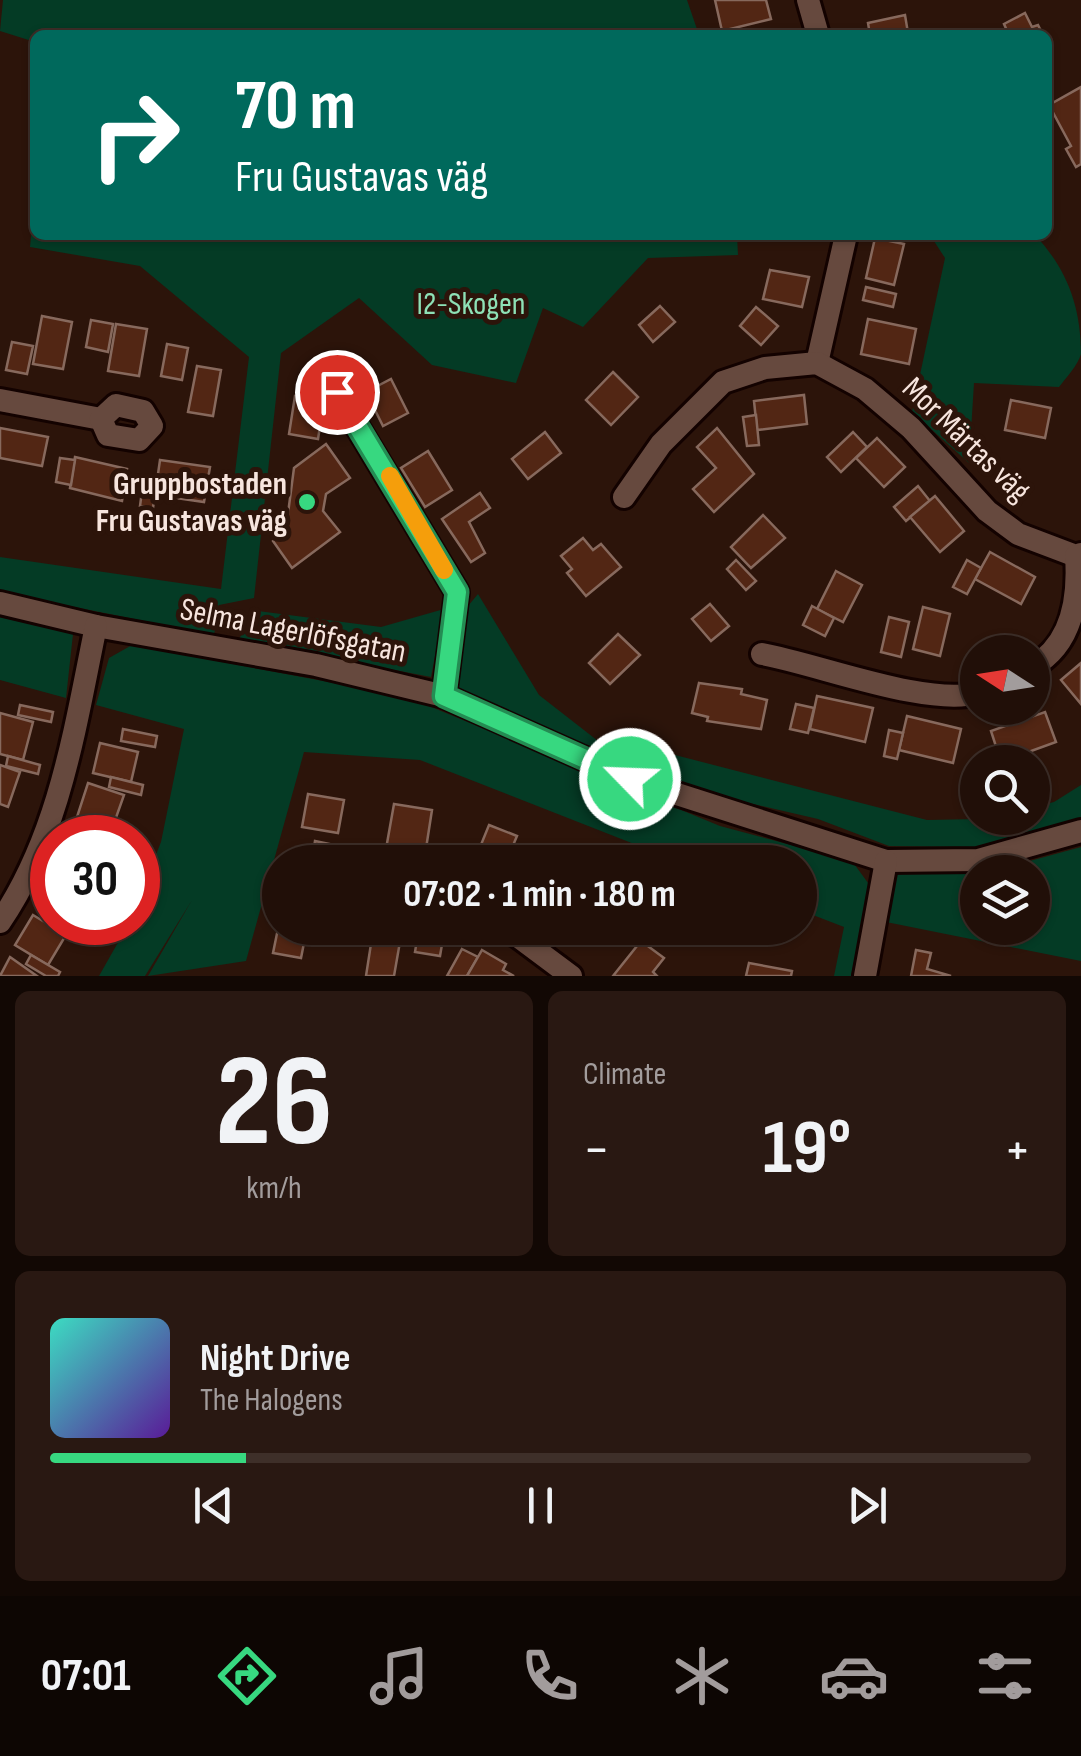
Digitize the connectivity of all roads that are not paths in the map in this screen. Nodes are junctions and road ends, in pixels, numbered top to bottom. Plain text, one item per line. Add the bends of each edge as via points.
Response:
1 (808, 0) edge
2 (817, 30) edge
3 (845, 240) edge
4 (817, 363) junction
5 (337, 392) dead end
6 (0, 400) edge
7 (102, 420) dead end
8 (624, 497) dead end
9 (1078, 555) edge
10 (0, 603) edge
11 (96, 626) junction
12 (1050, 648) edge
13 (762, 654) dead end
14 (444, 696) junction
15 (960, 698) edge
16 (1081, 831) edge
17 (886, 861) junction
18 (0, 922) edge
19 (529, 945) edge
20 (571, 976) edge
21 (865, 976) edge

1 - 2 street
3 - 4 street
4 - 8 street via 766,368 723,382 661,444
4 - 9 street, Mor Märtas väg via 865,389 911,428 987,512 1018,534
5 - 14 street via 457,592
6 - 7 street
9 - 12 street via 1070,627
10 - 11 street, Selma Lagerlöfsgatan
11 - 14 street, Selma Lagerlöfsgatan
11 - 18 street via 55,804
13 - 15 street
14 - 17 street, Selma Lagerlöfsgatan via 630,779
16 - 17 street, Selma Lagerlöfsgatan via 978,860
17 - 21 street
19 - 20 street

